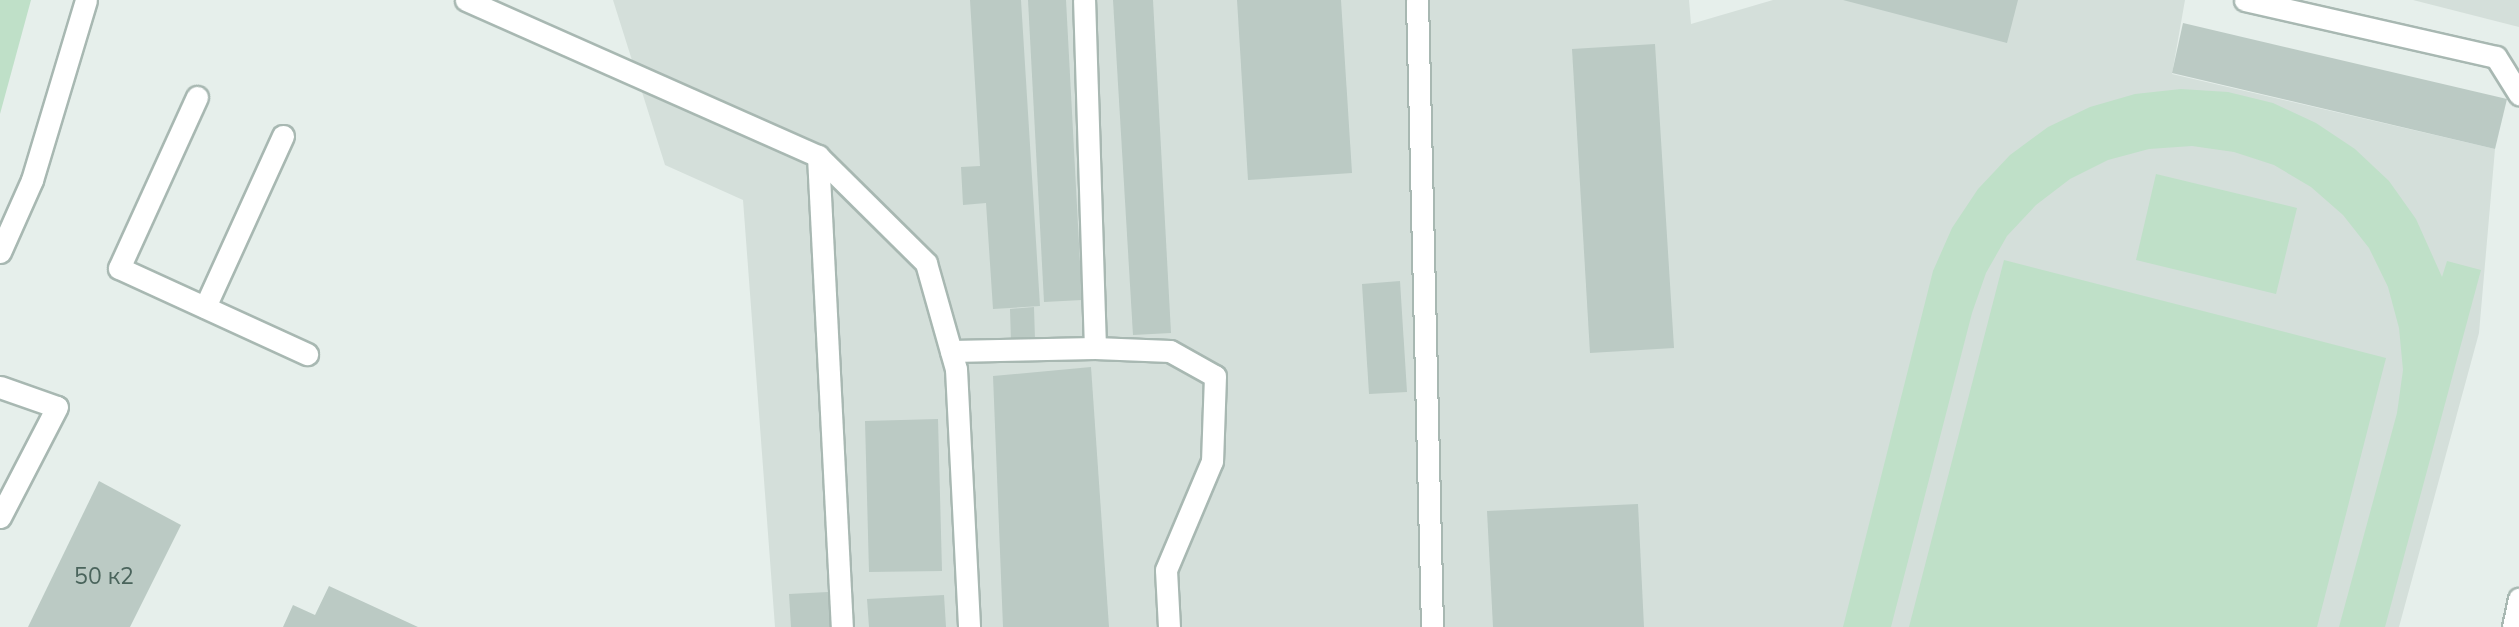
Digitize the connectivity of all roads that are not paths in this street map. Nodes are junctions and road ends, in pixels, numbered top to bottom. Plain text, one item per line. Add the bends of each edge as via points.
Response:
1 (86, 0) edge
2 (466, 0) edge
3 (1084, 0) edge
4 (1417, 0) edge
5 (2245, 0) edge
6 (2519, 94) edge
7 (197, 97) dead end
8 (283, 136) dead end
9 (818, 156) junction
10 (0, 252) edge
11 (205, 307) junction
12 (1095, 348) junction
13 (951, 351) junction
14 (307, 354) dead end
15 (0, 387) edge
16 (0, 517) edge
17 (2519, 599) edge
18 (842, 627) edge
19 (969, 627) edge
20 (1169, 627) edge
21 (1432, 627) edge
22 (2513, 627) edge

1 - 10 street via 32,180
2 - 9 street
3 - 12 street
4 - 21 street
5 - 6 street via 2496,57
7 - 11 street via 119,268
8 - 11 street
9 - 13 street via 926,263
9 - 18 street
11 - 14 street
12 - 13 street
12 - 20 street via 1170,351 1215,376 1212,461 1166,570
13 - 19 street via 956,369
15 - 16 street via 57,407
17 - 22 street

